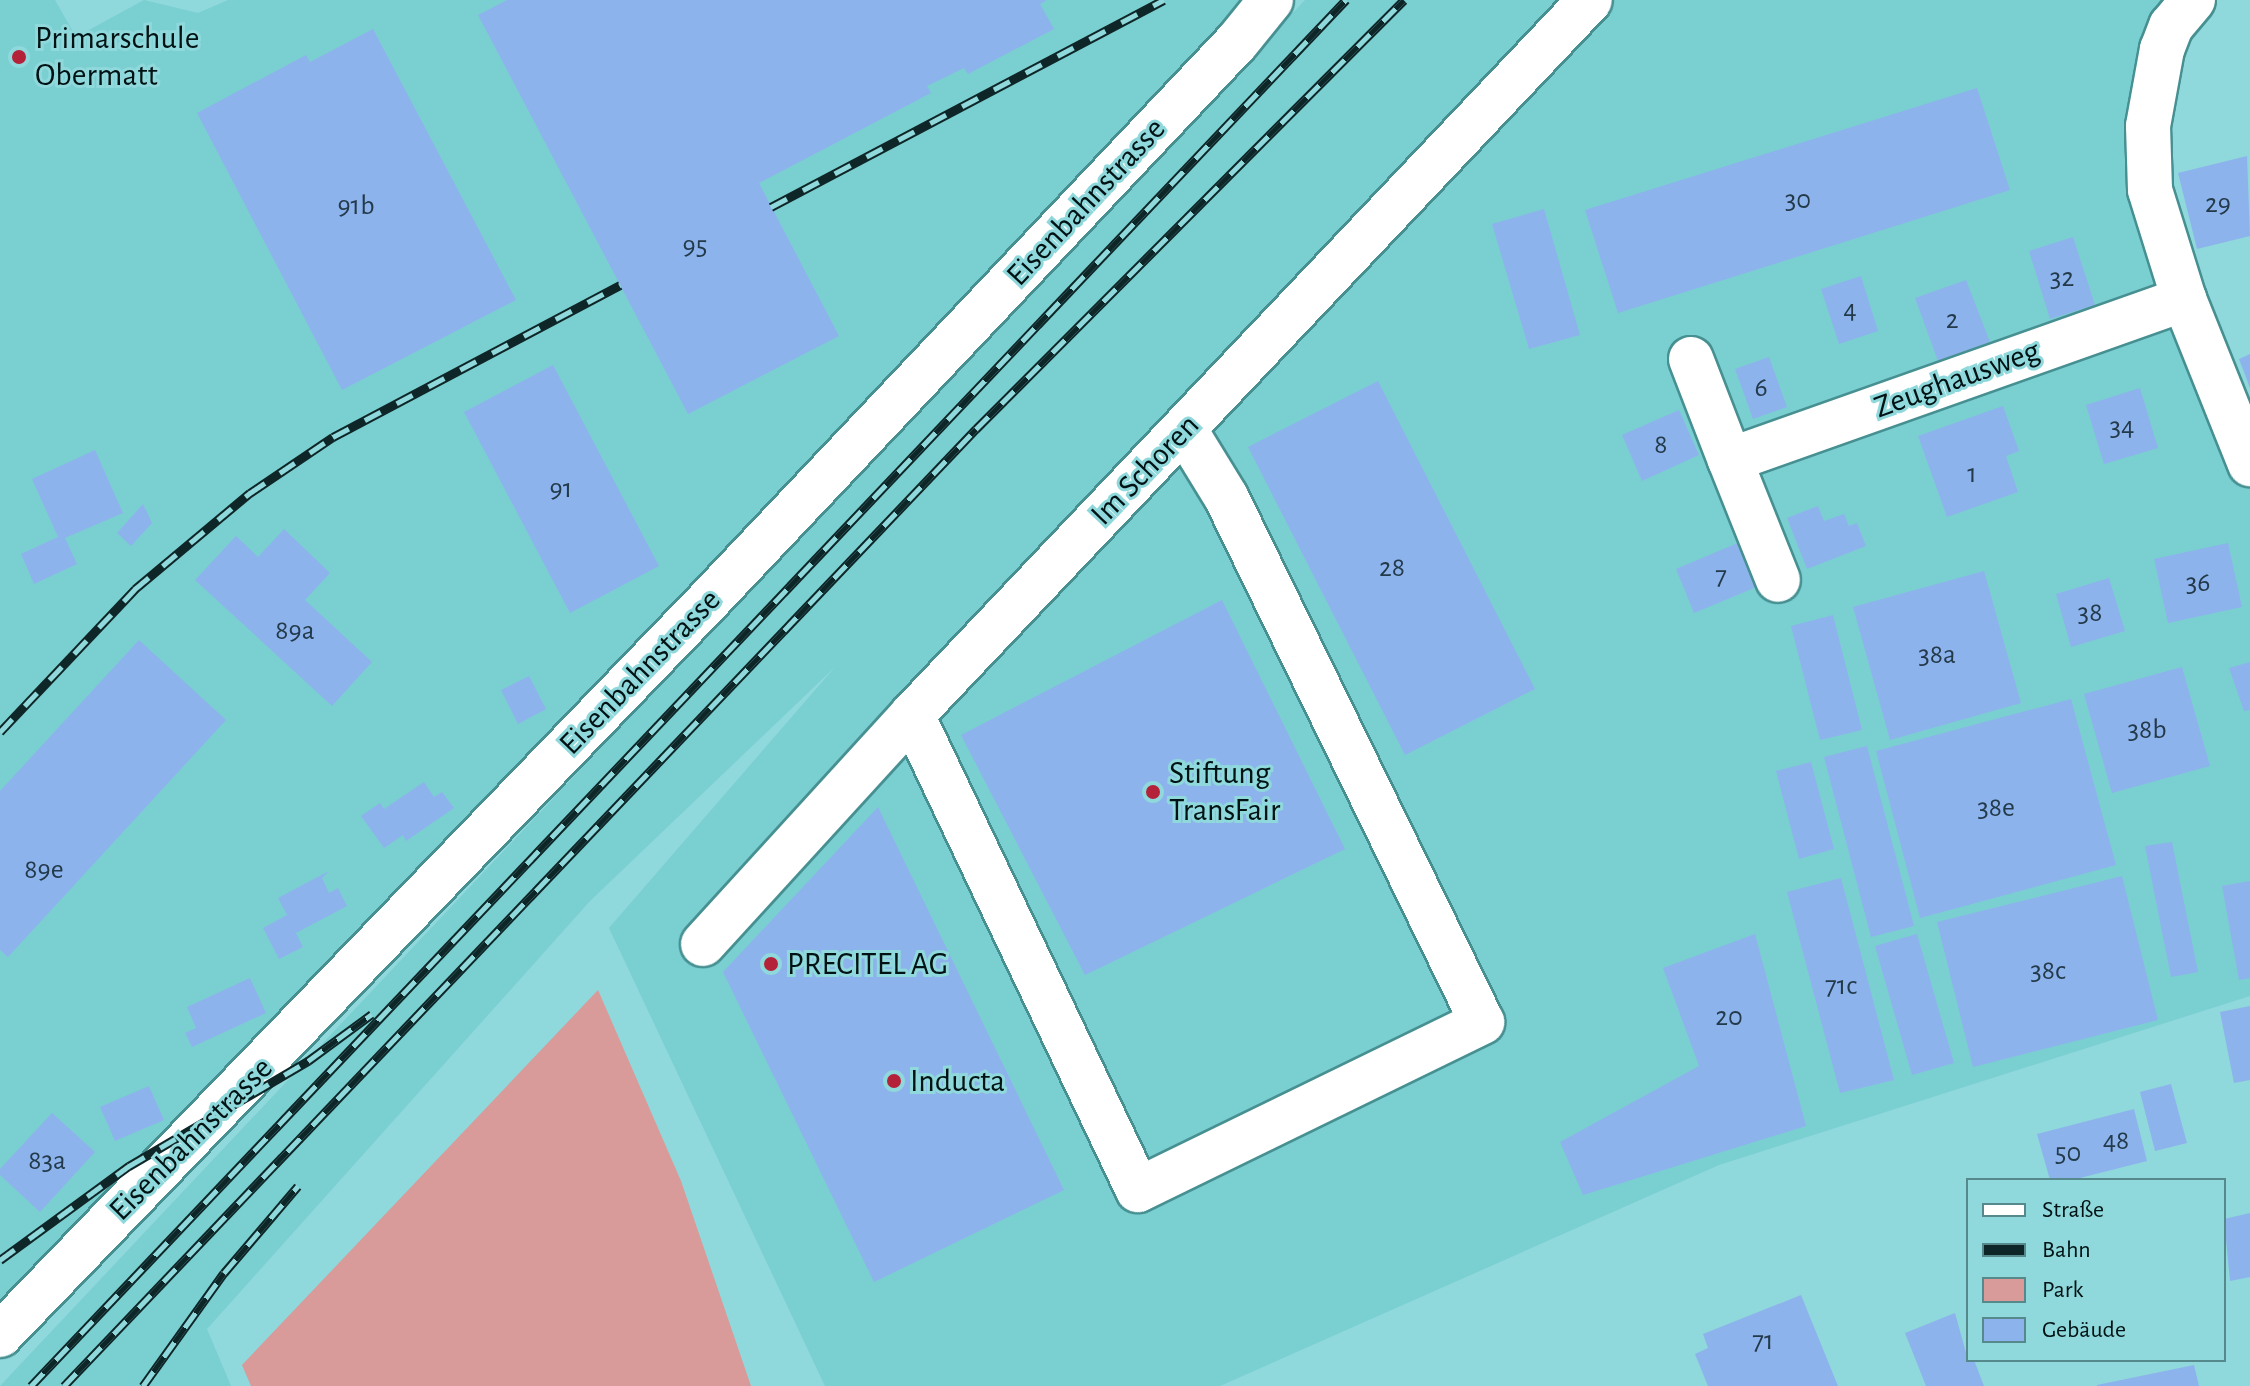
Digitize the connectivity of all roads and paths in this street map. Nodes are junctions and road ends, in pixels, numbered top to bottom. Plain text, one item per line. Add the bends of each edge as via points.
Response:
1 (1271, 0) edge
2 (1590, 0) edge
3 (2193, 0) edge
4 (2184, 299) junction
5 (1691, 359) dead end
6 (1185, 430) junction
7 (1730, 460) junction
8 (2250, 464) edge
9 (1778, 580) dead end
10 (912, 715) junction
11 (703, 944) dead end
12 (5, 1317) edge

1 - 12 street, Eisenbahnstrasse via 1237,42 313,1015
2 - 6 street, Im Schoren
3 - 4 street via 2171,26 2162,49 2148,126 2150,190
4 - 7 street, Zeughausweg
4 - 8 street
5 - 7 street
6 - 10 street, Im Schoren
6 - 10 street via 1226,497 1482,1022 1138,1190
7 - 9 street
10 - 11 street, Im Schoren

